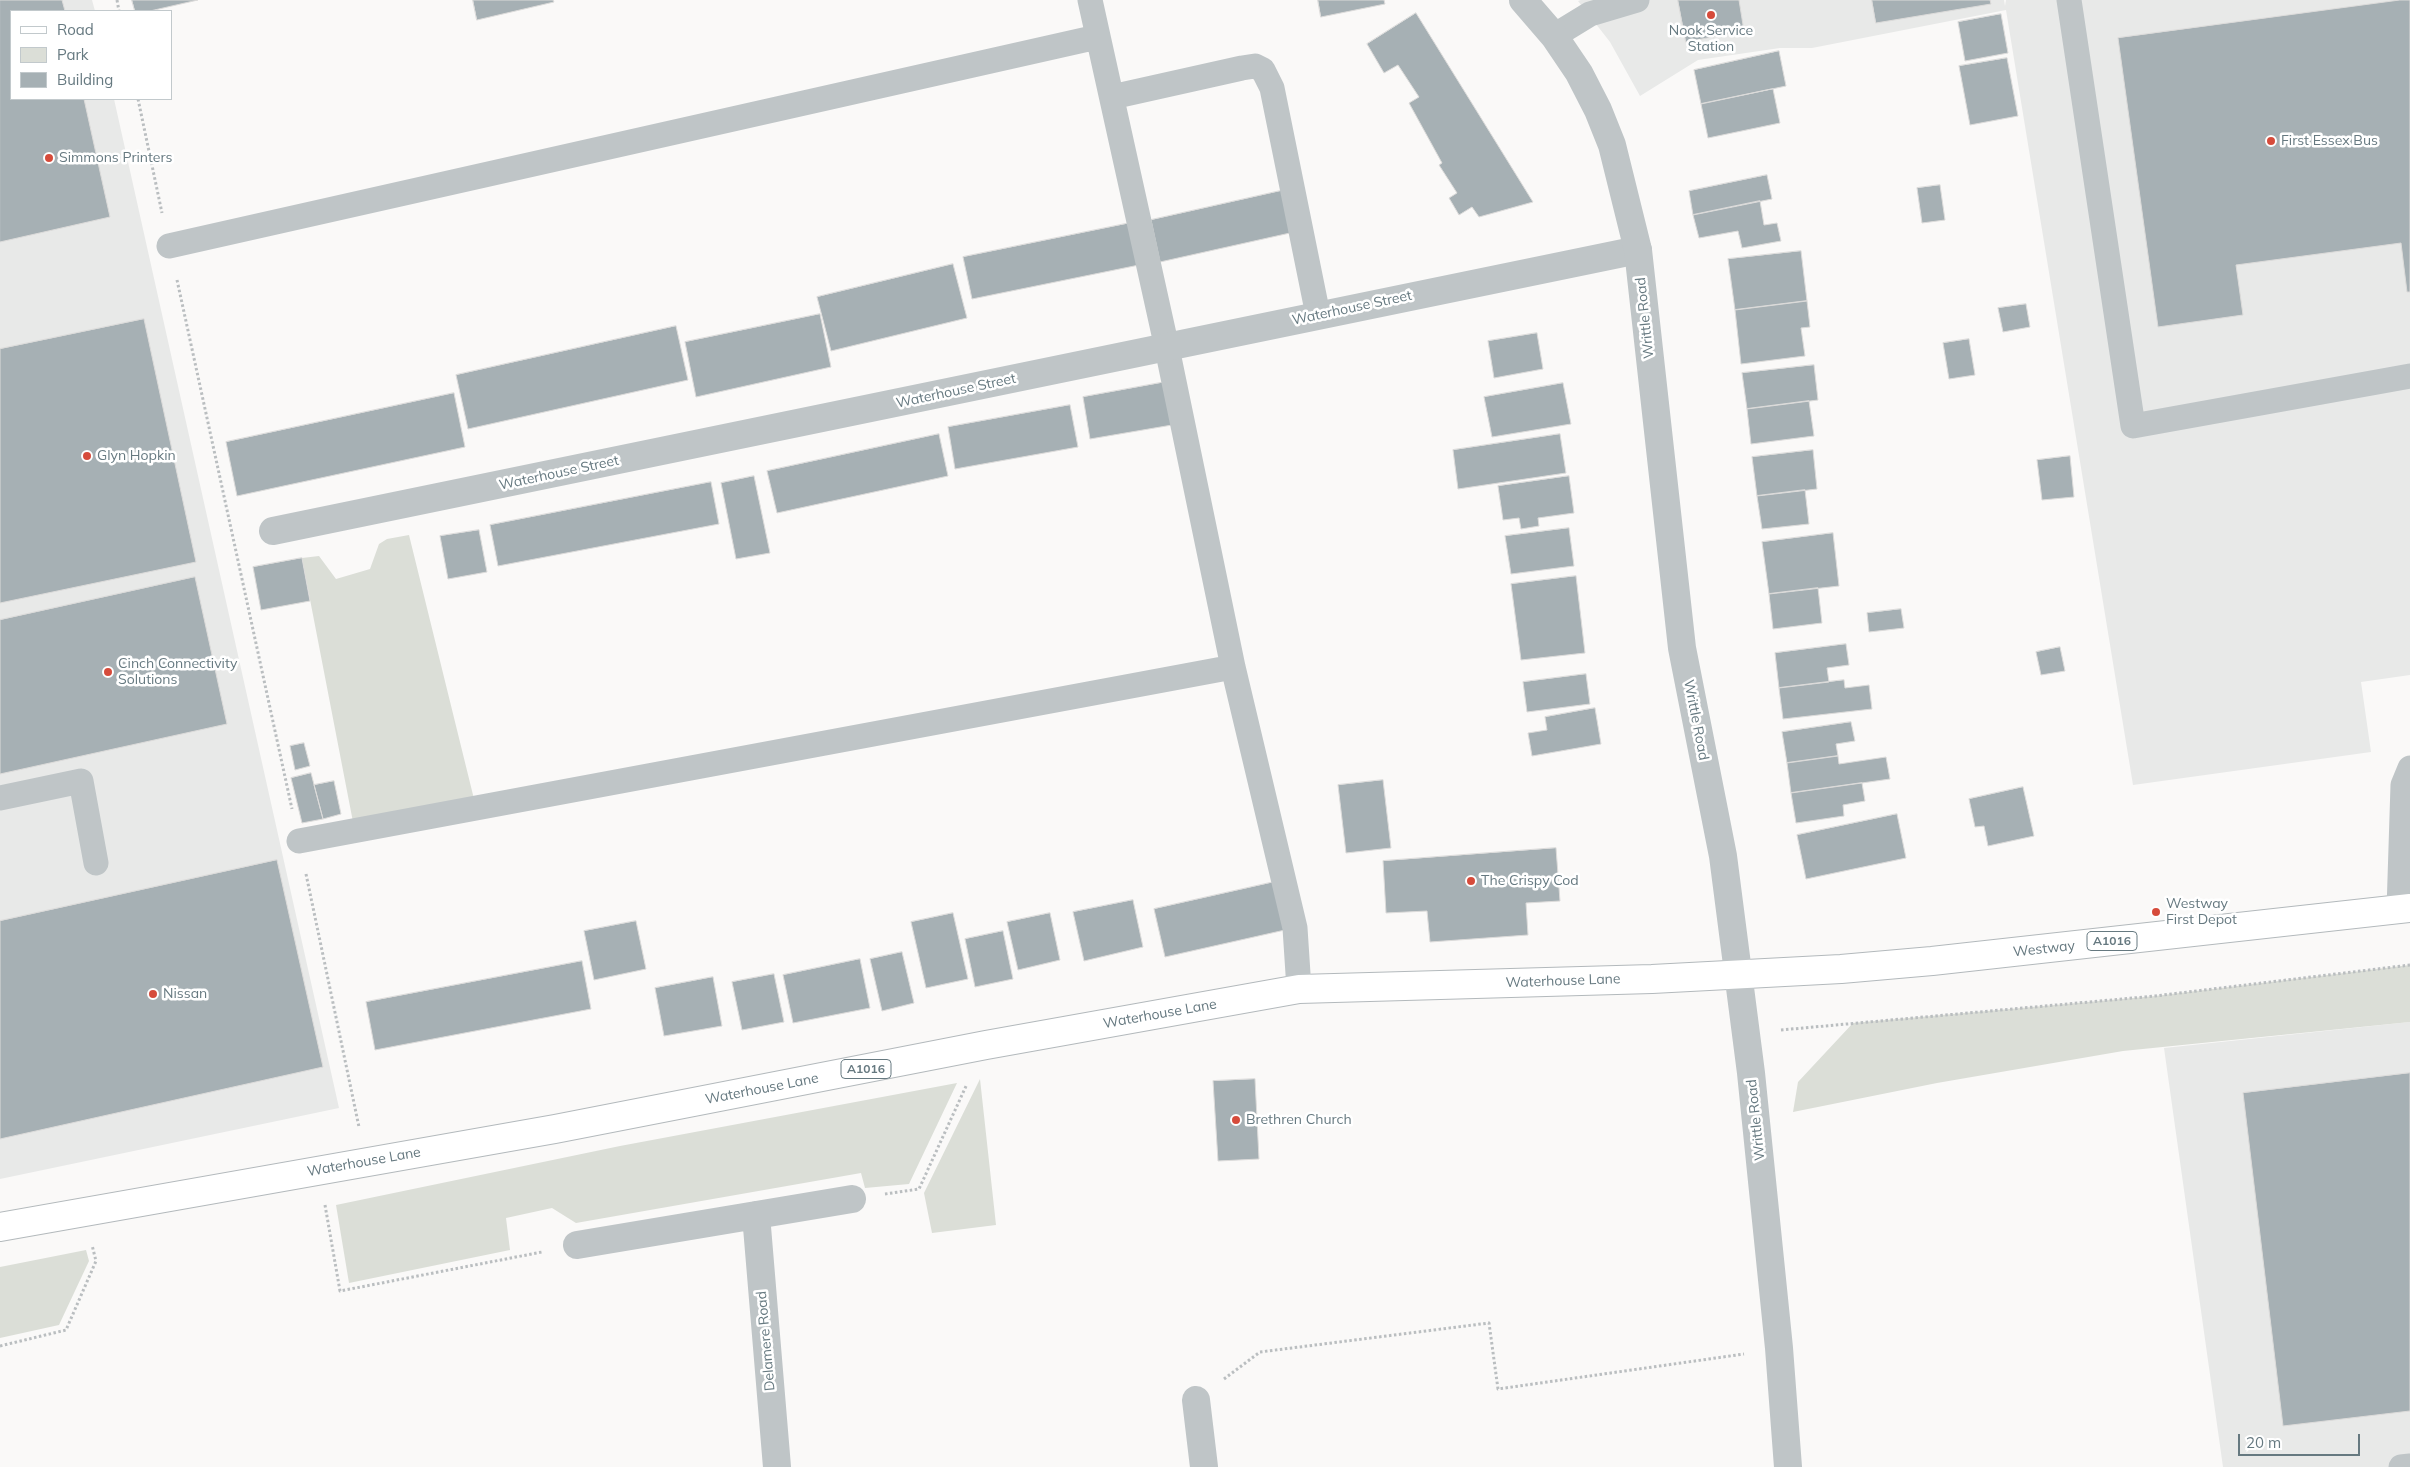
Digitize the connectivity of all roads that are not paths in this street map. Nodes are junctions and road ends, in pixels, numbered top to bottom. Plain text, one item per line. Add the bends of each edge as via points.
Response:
1 (1090, 0) edge
2 (1523, 0) edge
3 (1637, 0) edge
4 (2068, 0) edge
5 (1554, 36) junction
6 (1097, 37) junction
7 (1112, 97) junction
8 (169, 246) road end
9 (1638, 250) junction
10 (1318, 315) junction
11 (1167, 348) junction
12 (2410, 376) edge
13 (273, 531) dead end
14 (1233, 667) junction
15 (2410, 768) edge
16 (0, 798) edge
17 (299, 841) road end
18 (96, 863) dead end
19 (2405, 909) edge
20 (1738, 975) junction
21 (1299, 989) junction
22 (852, 1199) road end
23 (756, 1215) junction
24 (0, 1227) edge
25 (577, 1245) road end
26 (1196, 1400) road end
27 (2410, 1466) edge
28 (777, 1467) edge
29 (1204, 1467) edge
30 (1788, 1467) edge
31 (2401, 1467) edge

1 - 6 lane
2 - 5 street, Writtle Road
3 - 5 lane via 1590,14
4 - 12 lane via 2132,426
5 - 9 street, Writtle Road via 1579,73 1612,145
6 - 7 lane
6 - 8 lane
7 - 10 lane via 1242,68 1255,66 1264,70 1272,88
7 - 11 lane
9 - 10 street, Waterhouse Street
9 - 20 street, Writtle Road via 1682,648 1723,856
10 - 11 street, Waterhouse Street
11 - 13 street, Waterhouse Street
11 - 14 lane
14 - 17 lane
14 - 21 lane via 1295,928
15 - 19 lane via 2403,785
16 - 18 lane via 81,781
19 - 20 main road, Westway / A1016 via 1932,961
20 - 21 main road, Waterhouse Lane / A1016
20 - 30 street, Writtle Road via 1755,1106
21 - 24 main road, Waterhouse Lane / A1016 via 986,1045 554,1129
22 - 23 street
23 - 25 street
23 - 28 street, Delamere Road
26 - 29 street
27 - 31 lane

